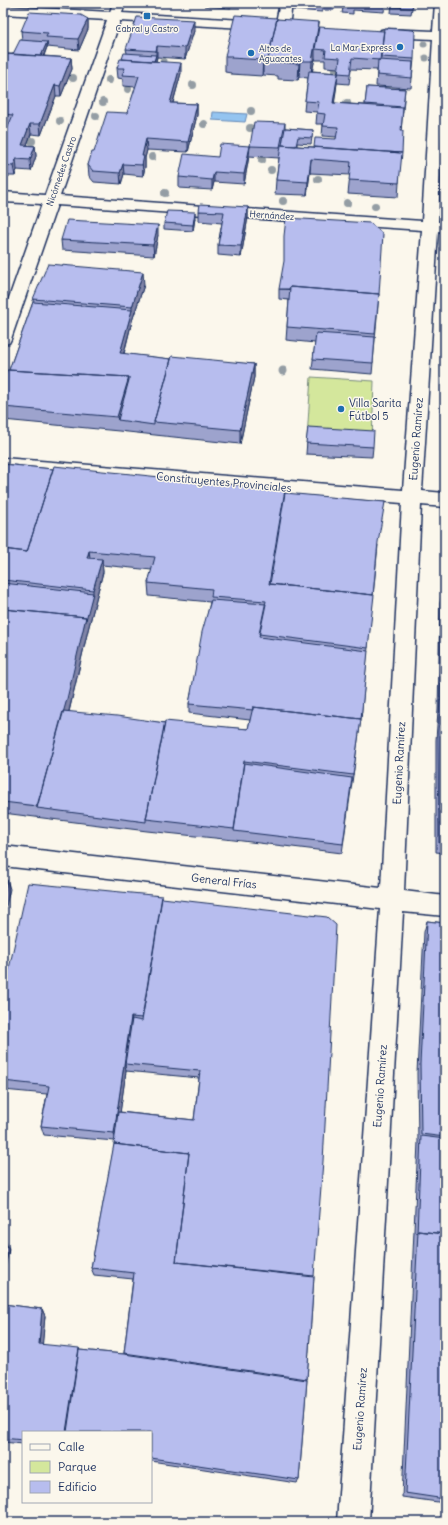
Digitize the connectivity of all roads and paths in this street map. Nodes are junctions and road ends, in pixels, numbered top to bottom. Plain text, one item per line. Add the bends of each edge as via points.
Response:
1 (286, 3) edge
2 (441, 3) edge
3 (3, 10) edge
4 (117, 10) edge
5 (282, 27) junction
6 (298, 28) edge
7 (377, 32) edge
8 (442, 36) edge
9 (3, 197) edge
10 (51, 200) junction
11 (437, 227) edge
12 (3, 339) edge
13 (3, 464) edge
14 (412, 498) junction
15 (445, 500) edge
16 (3, 856) edge
17 (392, 900) junction
18 (445, 906) edge
19 (353, 1522) edge

1 - 5 street
2 - 8 street, Eugenio Ramírez
3 - 4 street
4 - 5 street
4 - 10 street, Nicómedes Castro
5 - 6 street
7 - 8 street
8 - 11 street, Eugenio Ramírez
9 - 10 street, Hernández
10 - 11 street, Hernández
10 - 12 street, Nicómedes Castro
11 - 14 street, Eugenio Ramírez
13 - 14 street, Constituyentes Provinciales
14 - 15 street, Constituyentes Provinciales
14 - 17 street, Eugenio Ramírez
16 - 17 street, General Frías
17 - 18 street, General Frías
17 - 19 street, Eugenio Ramírez

